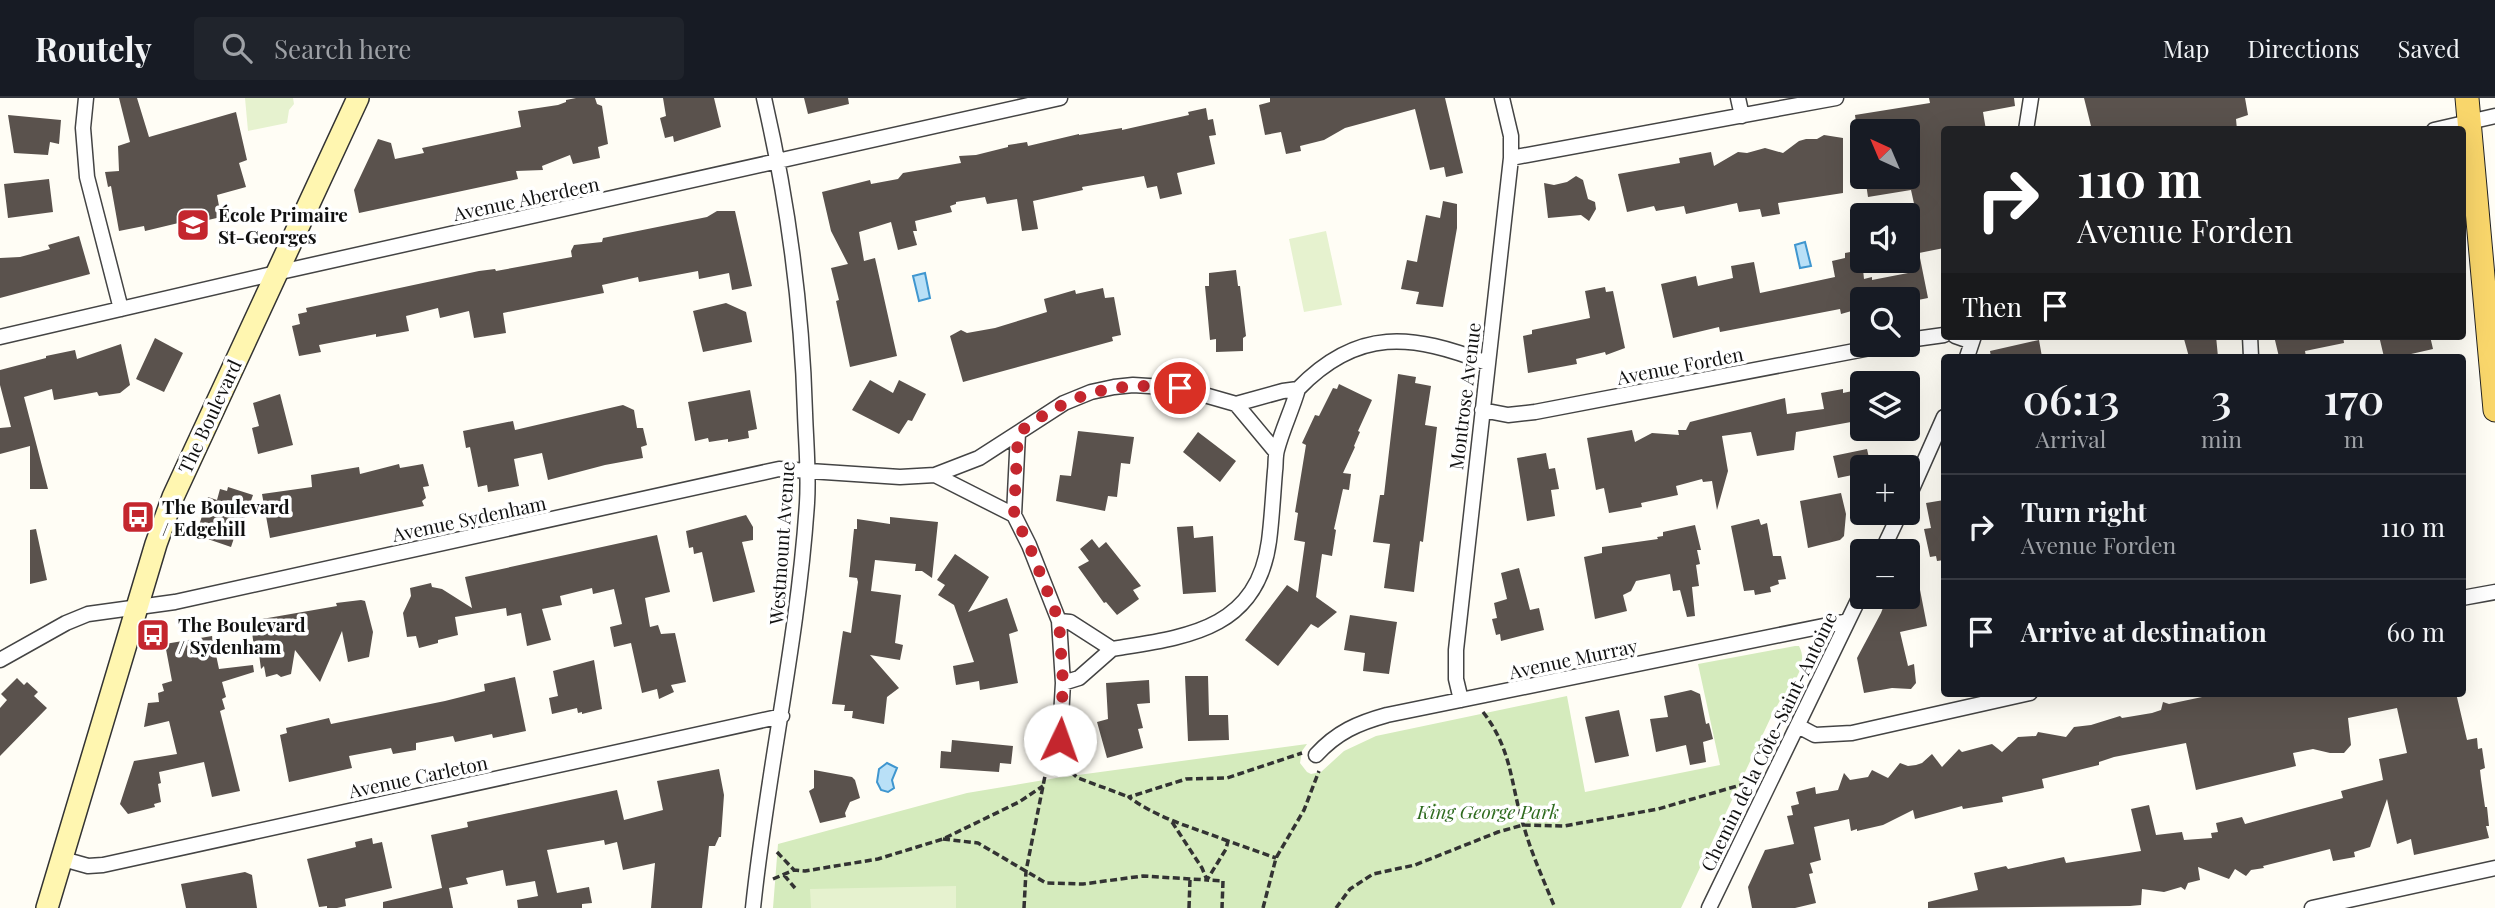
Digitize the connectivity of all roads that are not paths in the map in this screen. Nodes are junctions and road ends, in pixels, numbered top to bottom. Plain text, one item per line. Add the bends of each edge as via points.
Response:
1 (86, 98) edge
2 (358, 98) edge
3 (764, 98) edge
4 (1060, 98) edge
5 (1502, 98) edge
6 (1738, 98) edge
7 (1836, 98) edge
8 (2031, 98) edge
9 (2467, 98) edge
10 (1742, 116) junction
11 (2495, 116) edge
12 (2469, 122) junction
13 (2027, 126) edge
14 (2452, 126) edge
15 (1511, 158) junction
16 (779, 162) junction
17 (276, 273) junction
18 (121, 309) junction
19 (1941, 335) edge
20 (0, 337) edge
21 (1920, 338) edge
22 (1850, 352) edge
23 (1487, 363) junction
24 (1298, 389) junction
25 (1236, 404) junction
26 (1482, 410) junction
27 (2495, 410) edge
28 (1941, 425) edge
29 (1018, 433) junction
30 (1276, 452) junction
31 (808, 471) junction
32 (1920, 471) edge
33 (935, 475) junction
34 (1014, 515) junction
35 (2495, 592) edge
36 (2466, 597) edge
37 (138, 607) junction
38 (1854, 609) edge
39 (1059, 621) junction
40 (1848, 621) junction
41 (1112, 649) junction
42 (0, 660) edge
43 (1063, 683) junction
44 (2012, 697) edge
45 (1461, 700) junction
46 (782, 716) junction
47 (1798, 726) junction
48 (1310, 754) road end
49 (1065, 770) road end
50 (62, 859) junction
51 (2495, 868) edge
52 (47, 908) edge
53 (753, 908) edge
54 (1709, 908) edge
55 (2312, 908) edge

1 - 18 street via 87,177
2 - 17 main road, The Boulevard
3 - 16 street, Westmount Avenue
4 - 16 street, Avenue Aberdeen
5 - 15 street, Montrose Avenue
6 - 10 street
7 - 10 street
8 - 13 street
9 - 12 main road
10 - 15 street
11 - 12 street
12 - 14 street
12 - 27 main road
15 - 23 street, Montrose Avenue
16 - 17 street, Avenue Aberdeen
16 - 31 street, Westmount Avenue via 798,298
17 - 18 street, Avenue Aberdeen
17 - 37 main road, The Boulevard via 179,481
18 - 20 street, Avenue Aberdeen
19 - 21 street
22 - 26 street, Avenue Forden via 1535,412 1508,415
23 - 24 street via 1428,343 1392,341 1342,355
23 - 26 street, Montrose Avenue
24 - 25 street
24 - 30 street
25 - 29 street via 1180,388 1114,387 1064,403
25 - 30 street
26 - 45 street, Montrose Avenue via 1456,650
28 - 32 street
29 - 33 street via 979,458
29 - 34 street
30 - 41 street via 1269,542 1259,580 1250,592 1208,628 1180,638
31 - 33 street
31 - 37 street, Avenue Sydenham via 771,471
31 - 46 street, Westmount Avenue via 799,605
33 - 34 street
34 - 39 street
35 - 36 street
37 - 42 street, Avenue Sydenham via 94,612
37 - 50 main road, The Boulevard
38 - 40 street, Chemin de la Côte-Saint-Antoine
39 - 41 street via 1070,622
39 - 43 street
40 - 45 street, Avenue Murray
40 - 47 street, Chemin de la Côte-Saint-Antoine
41 - 43 street via 1079,678
43 - 49 street
44 - 47 street via 1852,733 1815,735
45 - 48 street, Avenue Murray via 1363,722
46 - 50 street, Avenue Carleton via 103,865
46 - 53 street, Westmount Avenue
47 - 54 street, Chemin de la Côte-Saint-Antoine
50 - 52 main road, The Boulevard
51 - 55 street

